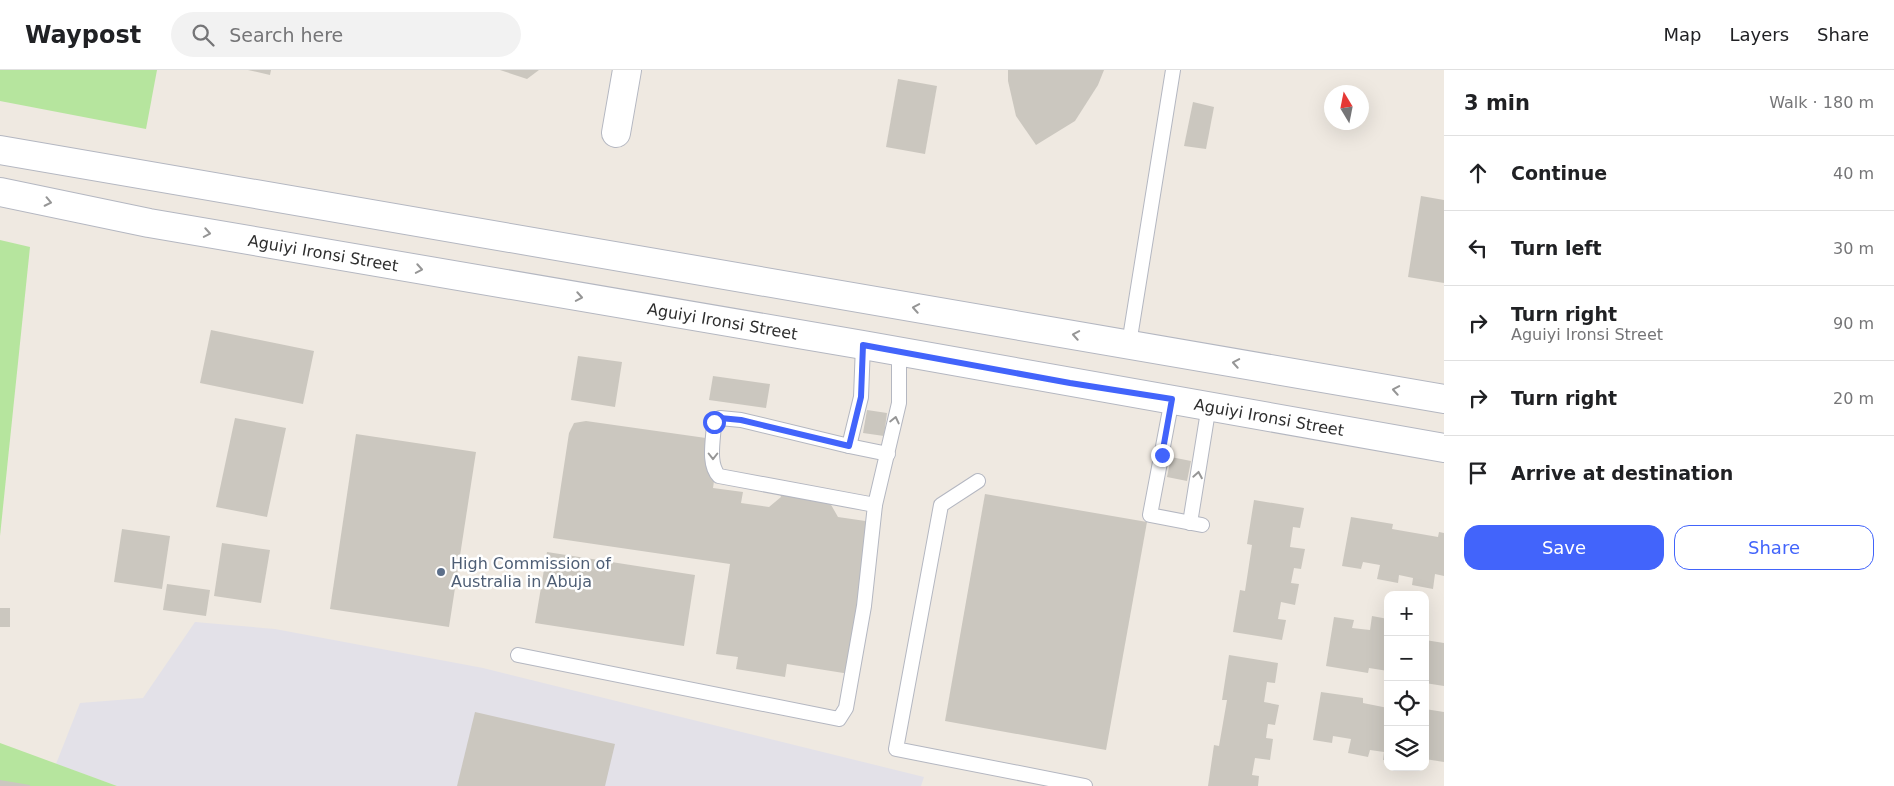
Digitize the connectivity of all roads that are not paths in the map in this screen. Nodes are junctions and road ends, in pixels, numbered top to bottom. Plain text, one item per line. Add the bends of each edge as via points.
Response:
1 (627, 70) edge
2 (1173, 70) edge
3 (616, 133) dead end
4 (0, 150) edge
5 (0, 192) edge
6 (1129, 344) junction
7 (863, 345) junction
8 (899, 352) junction
9 (1172, 399) junction
10 (1444, 399) edge
11 (1209, 405) junction
12 (849, 446) junction
13 (1444, 448) edge
14 (888, 454) junction
15 (978, 481) dead end
16 (875, 505) junction
17 (518, 656) dead end
18 (1085, 786) edge

1 - 3 main road
2 - 6 lane
6 -> 4 main road
5 -> 7 main road, Aguiyi Ironsi Street via 149,223
10 -> 6 main road
7 - 8 main road, Aguiyi Ironsi Street
7 - 12 lane via 861,397
8 - 9 main road, Aguiyi Ironsi Street
14 -> 8 lane via 899,403
9 - 11 main road, Aguiyi Ironsi Street
9 -> 11 lane via 1150,515 1196,524
11 - 13 main road, Aguiyi Ironsi Street
12 - 14 lane
12 -> 16 lane via 741,420 720,418 714,422 714,470 719,476
14 - 16 lane
15 - 18 lane via 940,505 896,749
16 - 17 lane via 864,606 846,708 839,718

